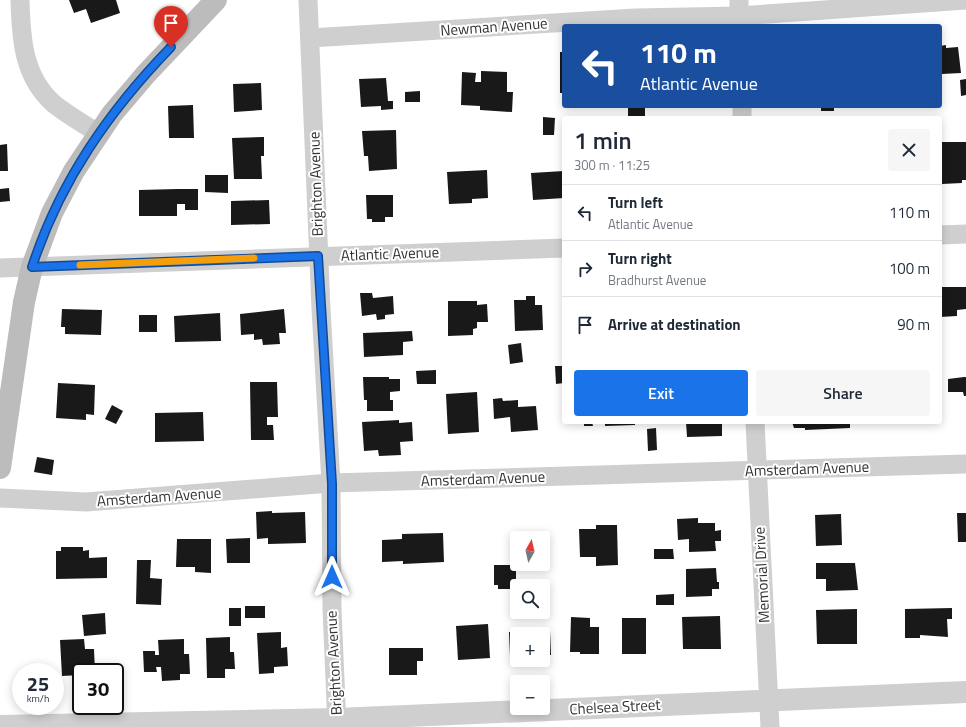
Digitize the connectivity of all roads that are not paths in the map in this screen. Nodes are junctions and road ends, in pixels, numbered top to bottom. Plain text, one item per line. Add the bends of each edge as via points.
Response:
1 (20, 0) edge
2 (216, 0) edge
3 (308, 0) edge
4 (966, 0) edge
5 (739, 14) edge
6 (310, 38) junction
7 (98, 133) junction
8 (966, 234) edge
9 (942, 235) edge
10 (562, 248) edge
11 (318, 256) junction
12 (32, 267) junction
13 (0, 268) edge
14 (755, 424) edge
15 (966, 464) edge
16 (0, 468) edge
17 (757, 471) junction
18 (332, 484) junction
19 (0, 498) edge
20 (966, 692) edge
21 (769, 700) junction
22 (337, 723) edge
23 (0, 726) edge
24 (770, 727) edge

1 - 7 street via 22,38 35,83 55,105
2 - 7 main road via 132,89
3 - 6 street, Brighton Avenue
4 - 5 street, Newman Avenue
5 - 6 street, Newman Avenue
6 - 11 street, Brighton Avenue
7 - 12 main road via 63,192
8 - 9 street
10 - 11 street, Atlantic Avenue
11 - 12 street, Atlantic Avenue
11 - 18 street, Brighton Avenue
12 - 13 street, Atlantic Avenue
12 - 16 main road via 22,316
14 - 17 street, Memorial Drive
15 - 17 street, Amsterdam Avenue
17 - 18 street, Amsterdam Avenue
17 - 21 street, Memorial Drive
18 - 19 street, Amsterdam Avenue via 86,502
18 - 22 street, Brighton Avenue via 332,609
20 - 21 street, Chelsea Street
21 - 22 street, Chelsea Street
21 - 24 street, Memorial Drive
22 - 23 street, Chelsea Street

